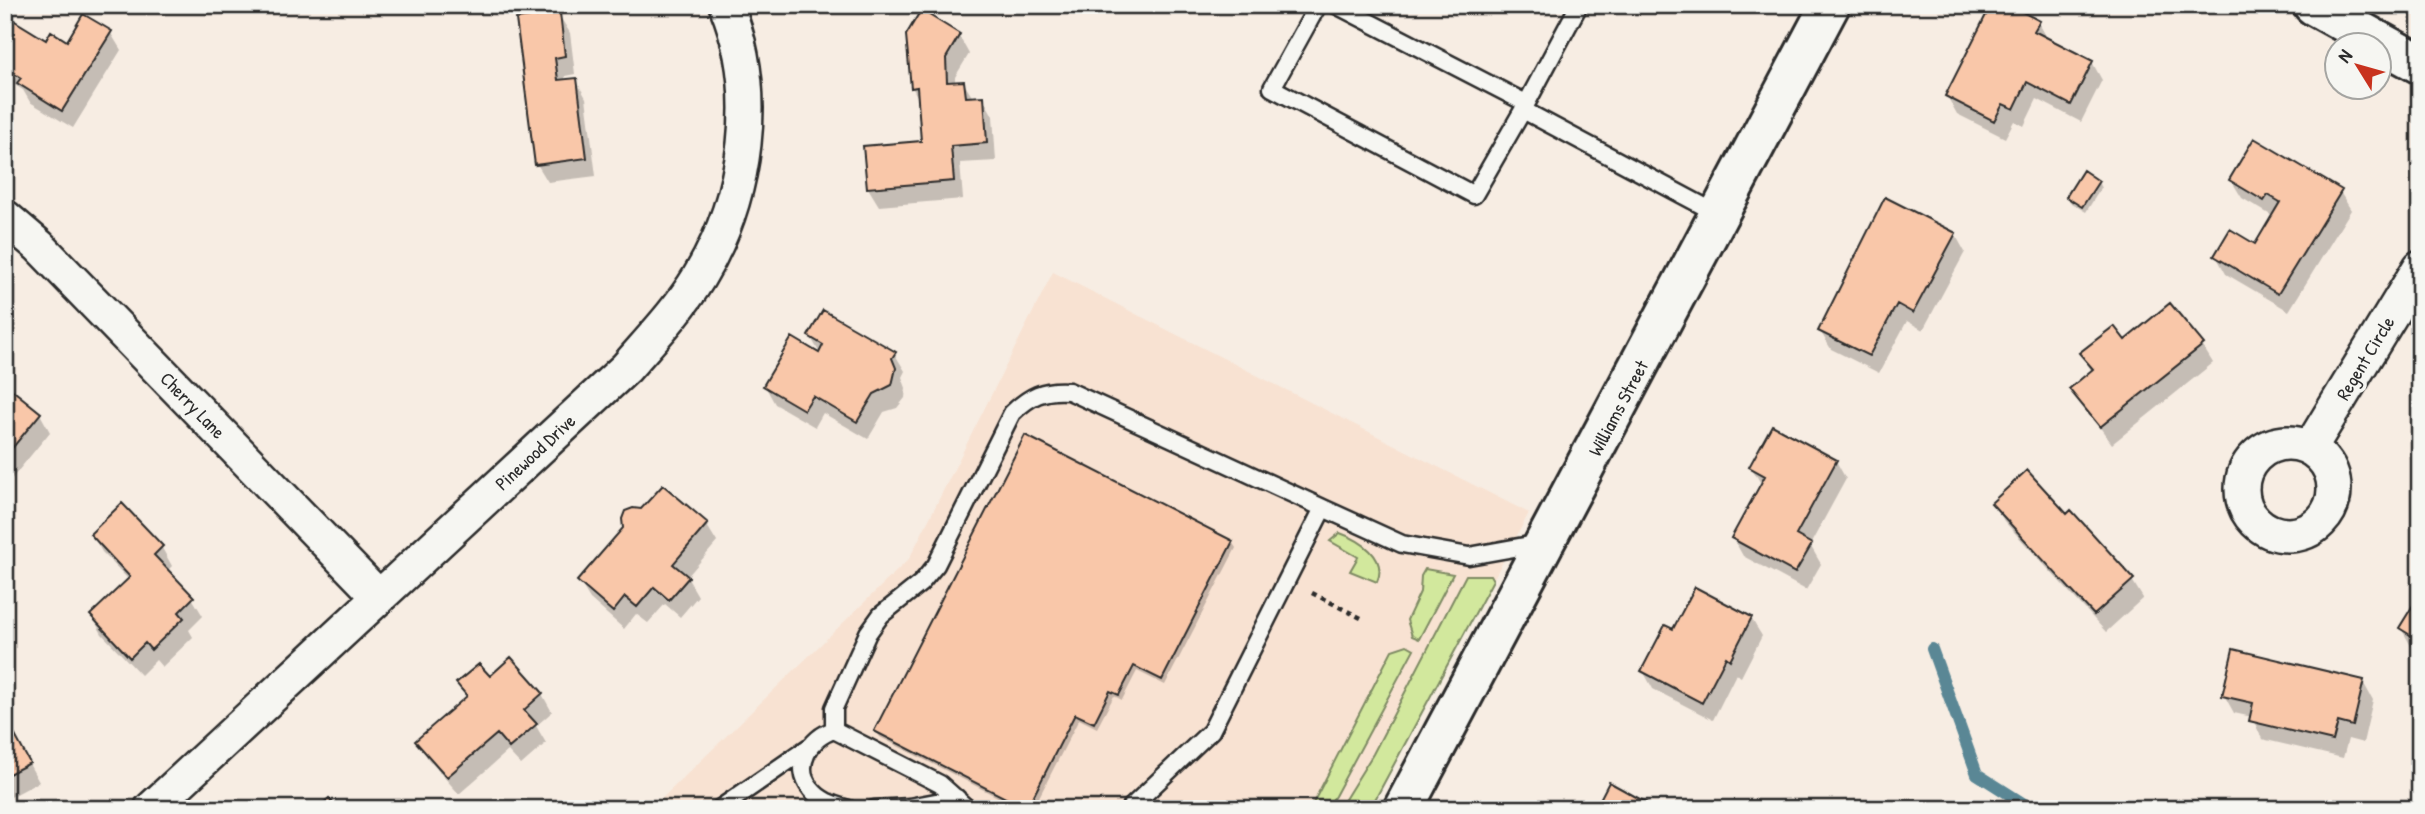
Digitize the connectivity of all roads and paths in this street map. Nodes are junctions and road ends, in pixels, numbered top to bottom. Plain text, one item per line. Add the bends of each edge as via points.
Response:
1 (726, 5) edge
2 (1318, 5) edge
3 (1336, 5) edge
4 (1579, 5) edge
5 (1830, 5) edge
6 (2313, 5) edge
7 (2420, 64) edge
8 (1524, 106) junction
9 (1720, 215) junction
10 (5, 217) edge
11 (2420, 267) edge
12 (2310, 448) dead end
13 (1323, 508) junction
14 (1546, 542) junction
15 (1305, 590) dead end
16 (379, 597) junction
17 (1361, 618) dead end
18 (834, 730) junction
19 (809, 747) junction
20 (962, 803) edge
21 (151, 809) edge
22 (719, 809) edge
23 (849, 809) edge
24 (874, 809) edge
25 (1129, 809) edge
26 (1403, 809) edge

1 - 16 street, Pinewood Drive via 741,56 744,140 729,215 699,277 678,309 626,368
2 - 8 lane via 1272,88 1474,195
3 - 8 lane
4 - 8 lane
5 - 9 main road, Williams Street
6 - 7 main road
8 - 9 lane
9 - 14 main road, Williams Street
10 - 16 street, Cherry Lane via 39,246
11 - 12 street, Regent Circle
13 - 14 lane via 1402,544 1469,556
13 - 18 lane via 1069,391 1051,389 1029,397 1012,413 936,565 922,583 881,615 868,633 834,708
13 - 25 lane via 1211,731
14 - 26 main road, Williams Street
15 - 17 path
16 - 21 street, Pinewood Drive
18 - 19 lane
18 - 20 lane via 940,784
19 - 22 lane
19 - 23 lane via 802,765 809,788 827,803
20 - 24 lane

